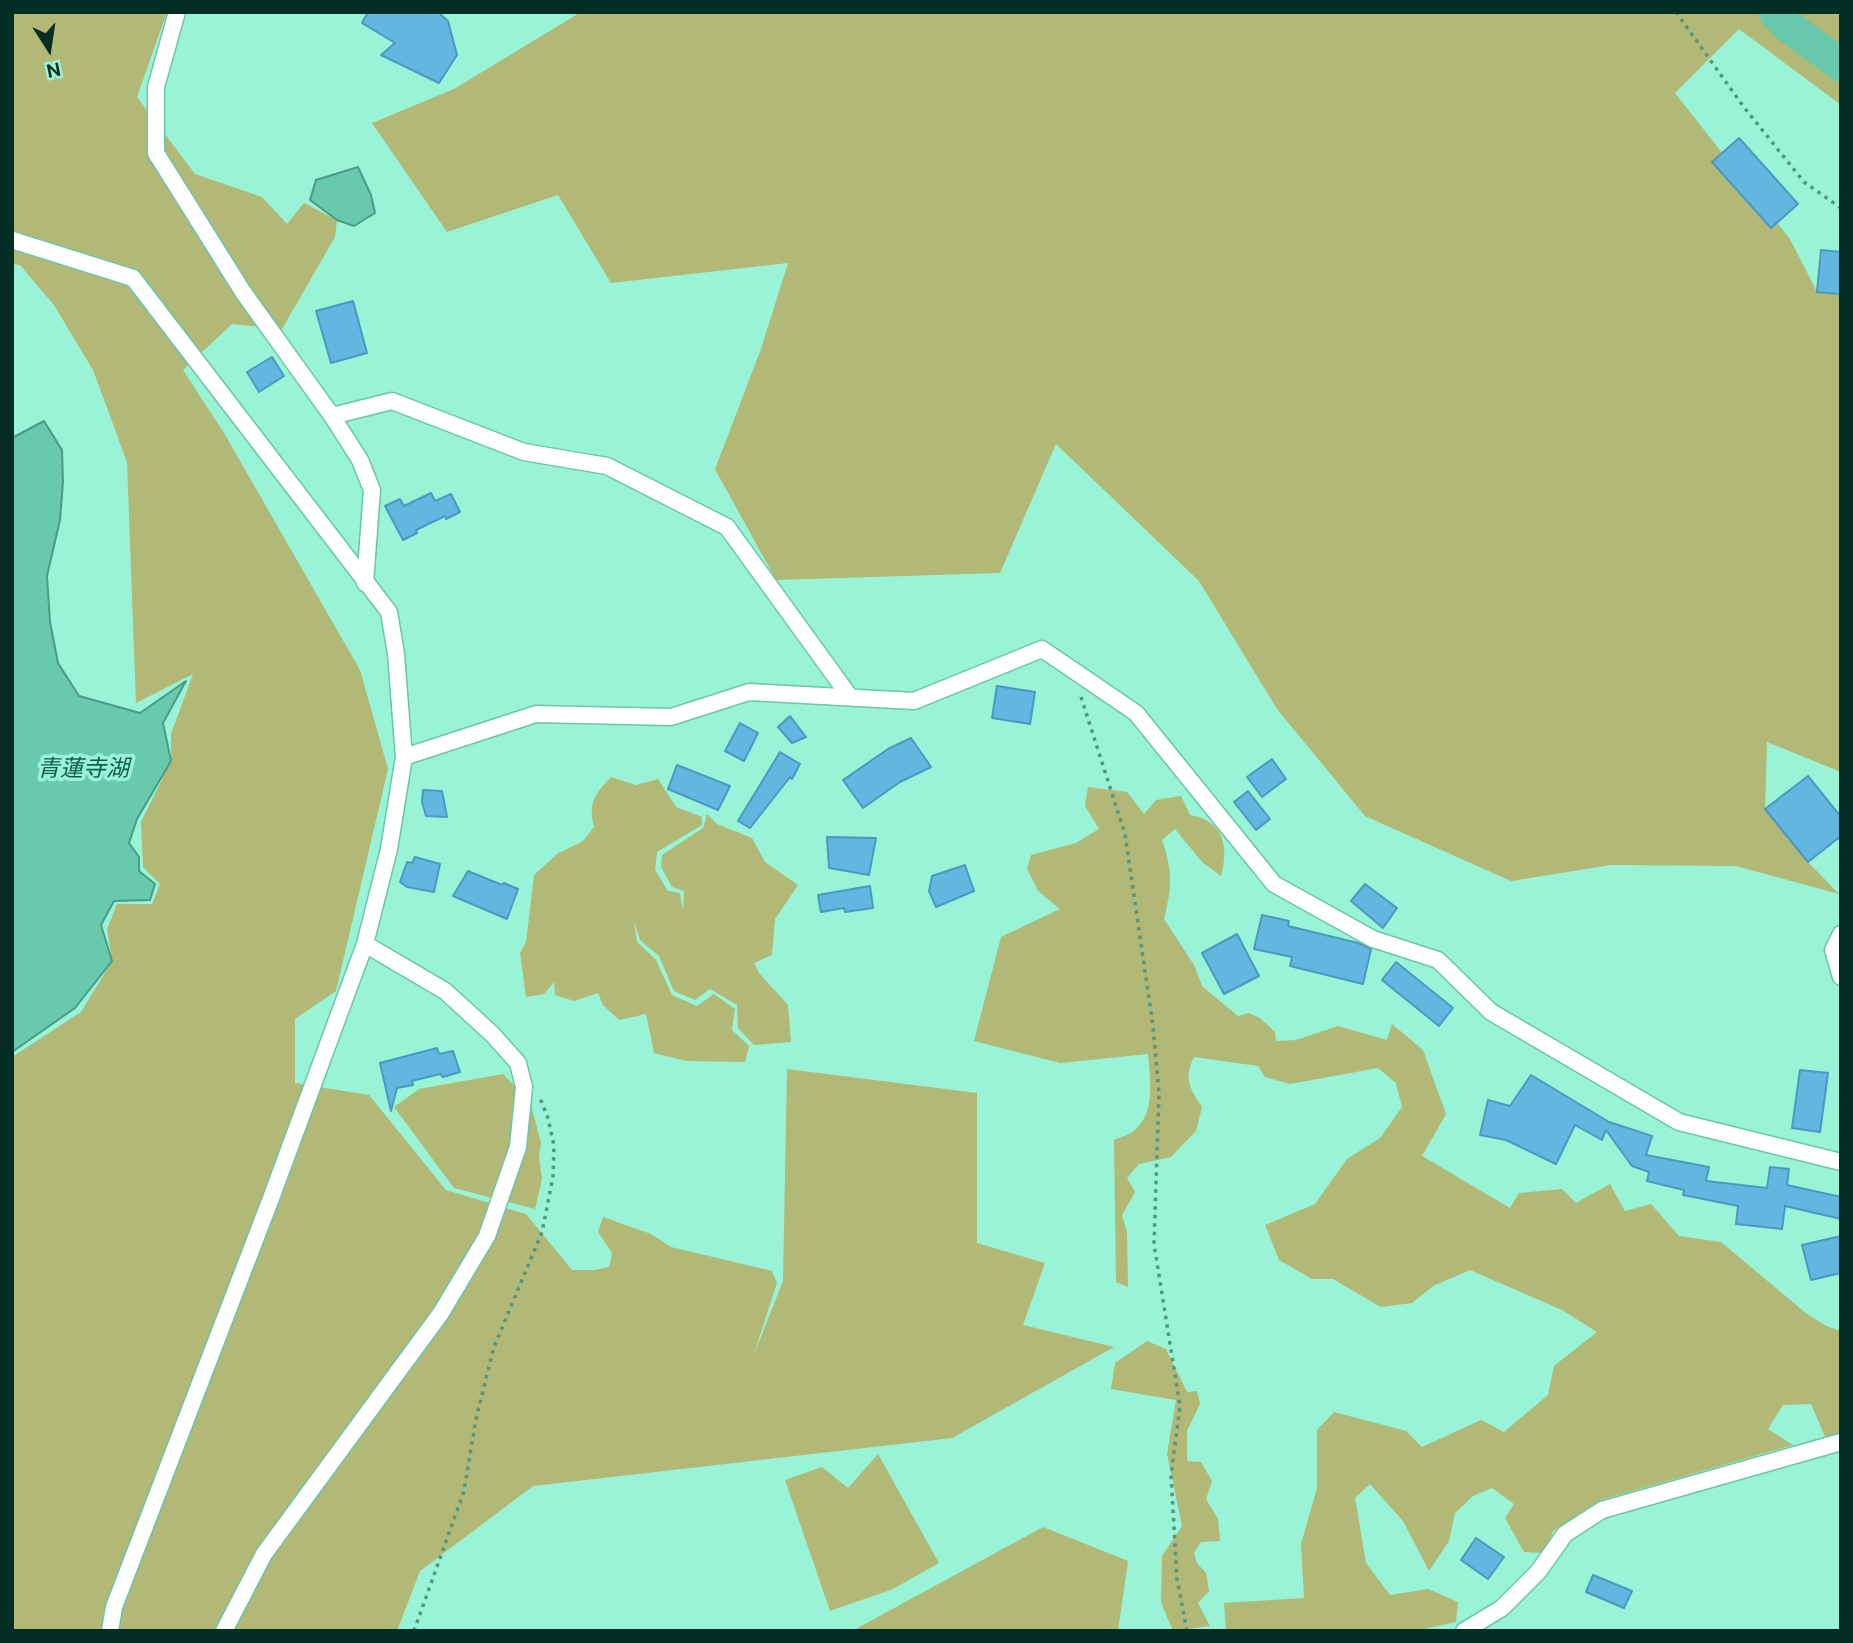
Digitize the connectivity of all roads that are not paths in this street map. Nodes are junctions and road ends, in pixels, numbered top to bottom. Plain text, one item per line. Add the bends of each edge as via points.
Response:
1 (177, 12) edge
2 (12, 240) edge
3 (332, 416) junction
4 (365, 583) junction
5 (850, 697) junction
6 (404, 757) junction
7 (1841, 934) edge
8 (365, 944) junction
9 (1841, 977) edge
10 (1841, 1162) edge
11 (1841, 1442) edge
12 (110, 1631) edge
13 (224, 1631) edge
14 (1464, 1631) edge

1 - 3 street via 156,87 156,153 243,292
2 - 4 street via 133,278
3 - 4 street via 360,460 372,491
3 - 5 street via 392,401 524,452 607,466 727,527
4 - 6 street via 389,612
5 - 6 street via 749,692 671,718 536,714
5 - 10 street via 914,701 1042,649 1136,713 1274,884 1373,939 1438,960 1491,1012 1679,1122
6 - 8 street via 389,849
7 - 9 street via 1833,950
8 - 12 street via 114,1607
8 - 13 street via 445,991 519,1063 524,1087 519,1146 487,1236 441,1313 264,1554
11 - 14 street via 1602,1510 1565,1534 1538,1572 1502,1608

